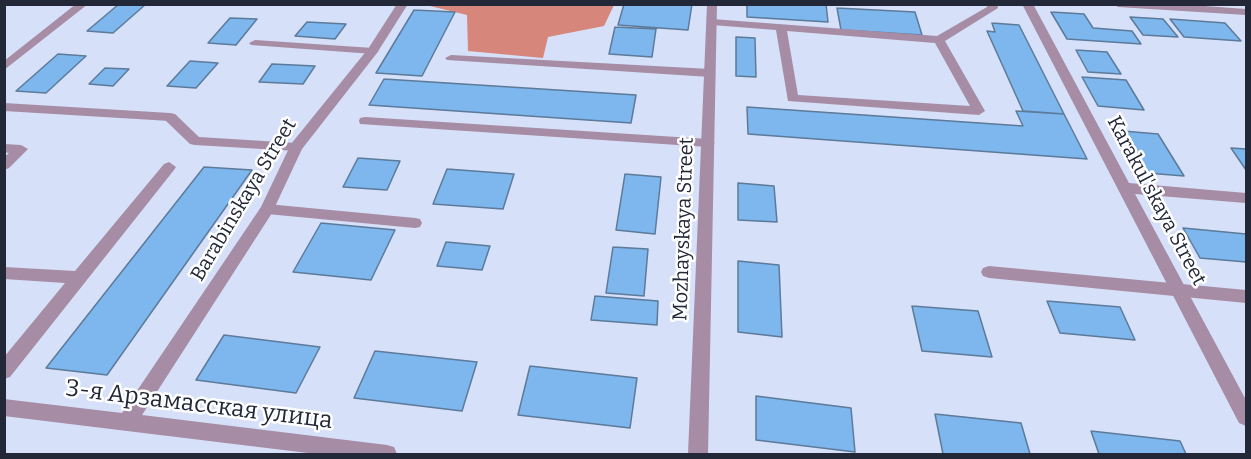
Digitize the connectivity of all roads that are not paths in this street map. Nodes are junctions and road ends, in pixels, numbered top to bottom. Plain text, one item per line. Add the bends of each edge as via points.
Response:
1 (83, 4) edge
2 (403, 4) edge
3 (712, 4) edge
4 (992, 4) edge
5 (1027, 4) edge
6 (1118, 4) edge
7 (1246, 12) edge
8 (712, 22) junction
9 (781, 27) junction
10 (939, 40) junction
11 (255, 43) dead end
12 (373, 51) junction
13 (451, 58) dead end
14 (4, 67) edge
15 (710, 73) junction
16 (4, 106) edge
17 (364, 121) dead end
18 (708, 143) junction
19 (296, 147) junction
20 (4, 148) edge
21 (4, 165) edge
22 (169, 166) dead end
23 (1125, 188) junction
24 (1246, 198) edge
25 (267, 208) junction
26 (415, 223) dead end
27 (989, 272) dead end
28 (4, 273) edge
29 (79, 279) junction
30 (1179, 291) junction
31 (1246, 297) edge
32 (4, 371) edge
33 (4, 407) edge
34 (1246, 417) edge
35 (127, 422) junction
36 (387, 454) edge
37 (698, 454) edge

1 - 14 street
2 - 12 street, Barabinskaya Street
3 - 8 street, Mozhayskaya Street
4 - 10 street via 993,8
5 - 23 street, Karakul'skaya Street
6 - 7 street
8 - 9 street
8 - 15 street, Mozhayskaya Street
9 - 10 street
9 - 10 street via 792,98 979,111
11 - 12 street
12 - 19 street, Barabinskaya Street
13 - 15 street
15 - 18 street, Mozhayskaya Street
16 - 19 street via 170,117 195,141
17 - 18 street
18 - 37 street, Mozhayskaya Street
19 - 25 street, Barabinskaya Street
20 - 21 street via 21,149
22 - 29 street
23 - 24 street
23 - 30 street, Karakul'skaya Street
25 - 26 street
25 - 35 street, Barabinskaya Street
27 - 30 street
28 - 29 street
29 - 32 street
30 - 31 street
30 - 34 street, Karakul'skaya Street
33 - 35 street, 3-я Арзамасская улица
35 - 36 street, 3-я Арзамасская улица

